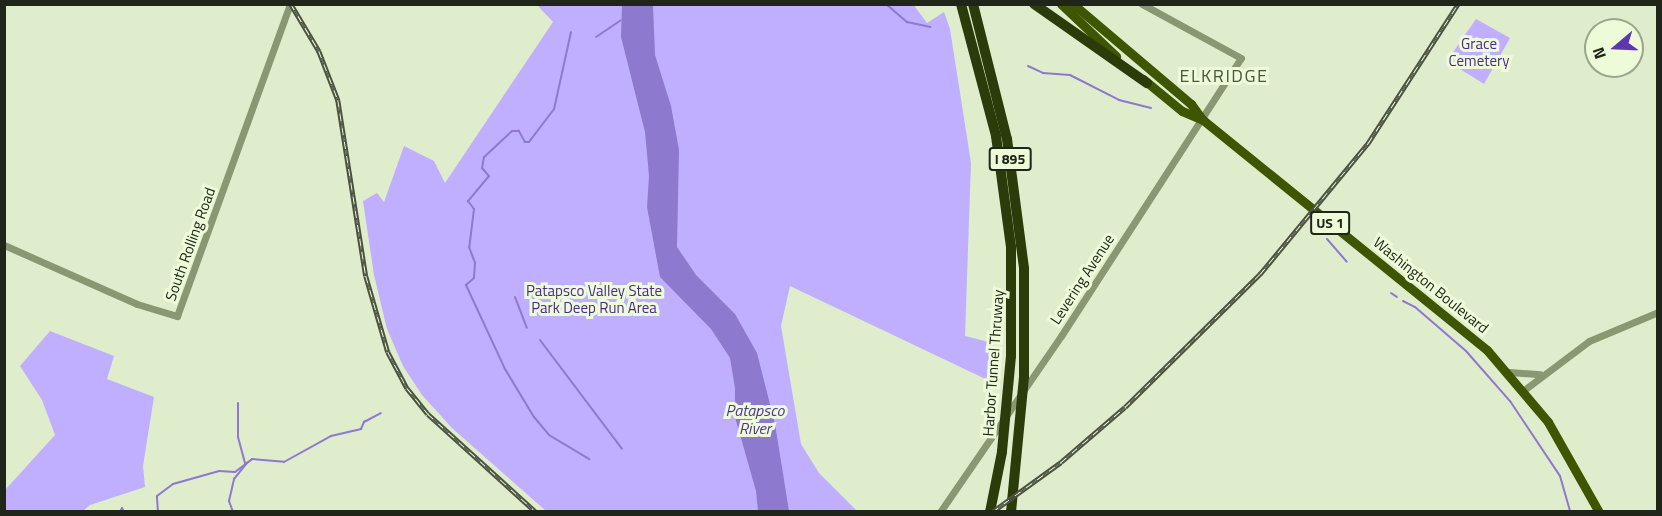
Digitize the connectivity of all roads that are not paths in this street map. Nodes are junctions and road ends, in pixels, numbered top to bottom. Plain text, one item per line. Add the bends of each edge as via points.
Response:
1 (290, 4) edge
2 (961, 4) edge
3 (973, 4) edge
4 (1034, 4) edge
5 (1061, 4) edge
6 (1073, 4) edge
7 (1142, 4) edge
8 (1148, 83) junction
9 (1203, 120) junction
10 (4, 244) edge
11 (1658, 312) edge
12 (1019, 317) junction
13 (1509, 372) junction
14 (1543, 374) junction
15 (1524, 390) junction
16 (940, 512) edge
17 (990, 512) edge
18 (1011, 512) edge
19 (1599, 512) edge

1 - 10 street, South Rolling Road via 177,316 137,304
2 - 12 highway, Harbor Tunnel Thruway / I 895 via 1002,170
3 - 12 highway, Harbor Tunnel Thruway / I 895 via 1014,178 1024,269
4 - 8 highway
5 - 8 main road, Washington Boulevard / US 1
6 - 9 main road, Washington Boulevard / US 1 via 1191,104
7 - 9 street, Levering Avenue via 1241,58
8 - 9 main road, Washington Boulevard / US 1 via 1182,111
9 - 13 main road, Washington Boulevard / US 1 via 1459,325
9 - 16 street, Levering Avenue
11 - 14 street via 1589,341
12 - 17 highway, Harbor Tunnel Thruway / I 895 via 1002,452
12 - 18 highway, Harbor Tunnel Thruway / I 895 via 1021,422
13 - 14 street
13 - 15 main road, Washington Boulevard / US 1
14 - 15 street
15 - 19 main road, Washington Boulevard / US 1 via 1558,437

